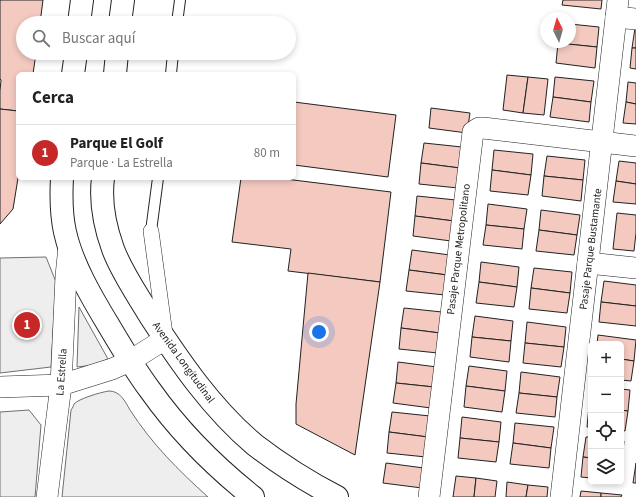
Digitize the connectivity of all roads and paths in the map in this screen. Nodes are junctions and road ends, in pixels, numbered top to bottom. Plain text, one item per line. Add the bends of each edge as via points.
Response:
1 (82, 0) edge
2 (123, 0) edge
3 (180, 0) edge
4 (623, 12) edge
5 (80, 16) edge
6 (121, 16) edge
7 (178, 16) edge
8 (75, 60) edge
9 (116, 60) edge
10 (173, 60) edge
11 (73, 72) edge
12 (114, 72) edge
13 (171, 72) edge
14 (602, 142) junction
15 (636, 146) edge
16 (62, 180) edge
17 (103, 180) edge
18 (158, 180) edge
19 (151, 230) joint
20 (69, 246) junction
21 (588, 263) junction
22 (636, 268) edge
23 (165, 339) junction
24 (130, 361) junction
25 (61, 385) junction
26 (0, 387) edge
27 (47, 497) edge
28 (253, 497) edge
29 (337, 497) edge
30 (429, 497) edge
31 (561, 497) edge

1 - 5 main road
2 - 6 main road
3 - 7 lane
4 - 14 street, Pasaje Parque Bustamante
8 - 11 main road
9 - 12 main road
10 - 13 lane
14 - 15 street
14 - 21 street, Pasaje Parque Bustamante
14 - 30 street, Pasaje Parque Metropolitano via 483,128 473,132
16 - 20 main road via 61,206
17 - 23 main road, Avenida Longitudinal via 102,205 113,249 125,276
18 - 19 lane
19 - 23 street
20 - 24 main road via 89,291
20 - 25 street, La Estrella
21 - 22 street
21 - 31 street, Pasaje Parque Bustamante
23 - 24 street
23 - 29 main road, Avenida Longitudinal via 227,419 284,467
24 - 25 street
24 - 28 main road via 171,418 198,449
25 - 26 street
25 - 27 street, La Estrella

